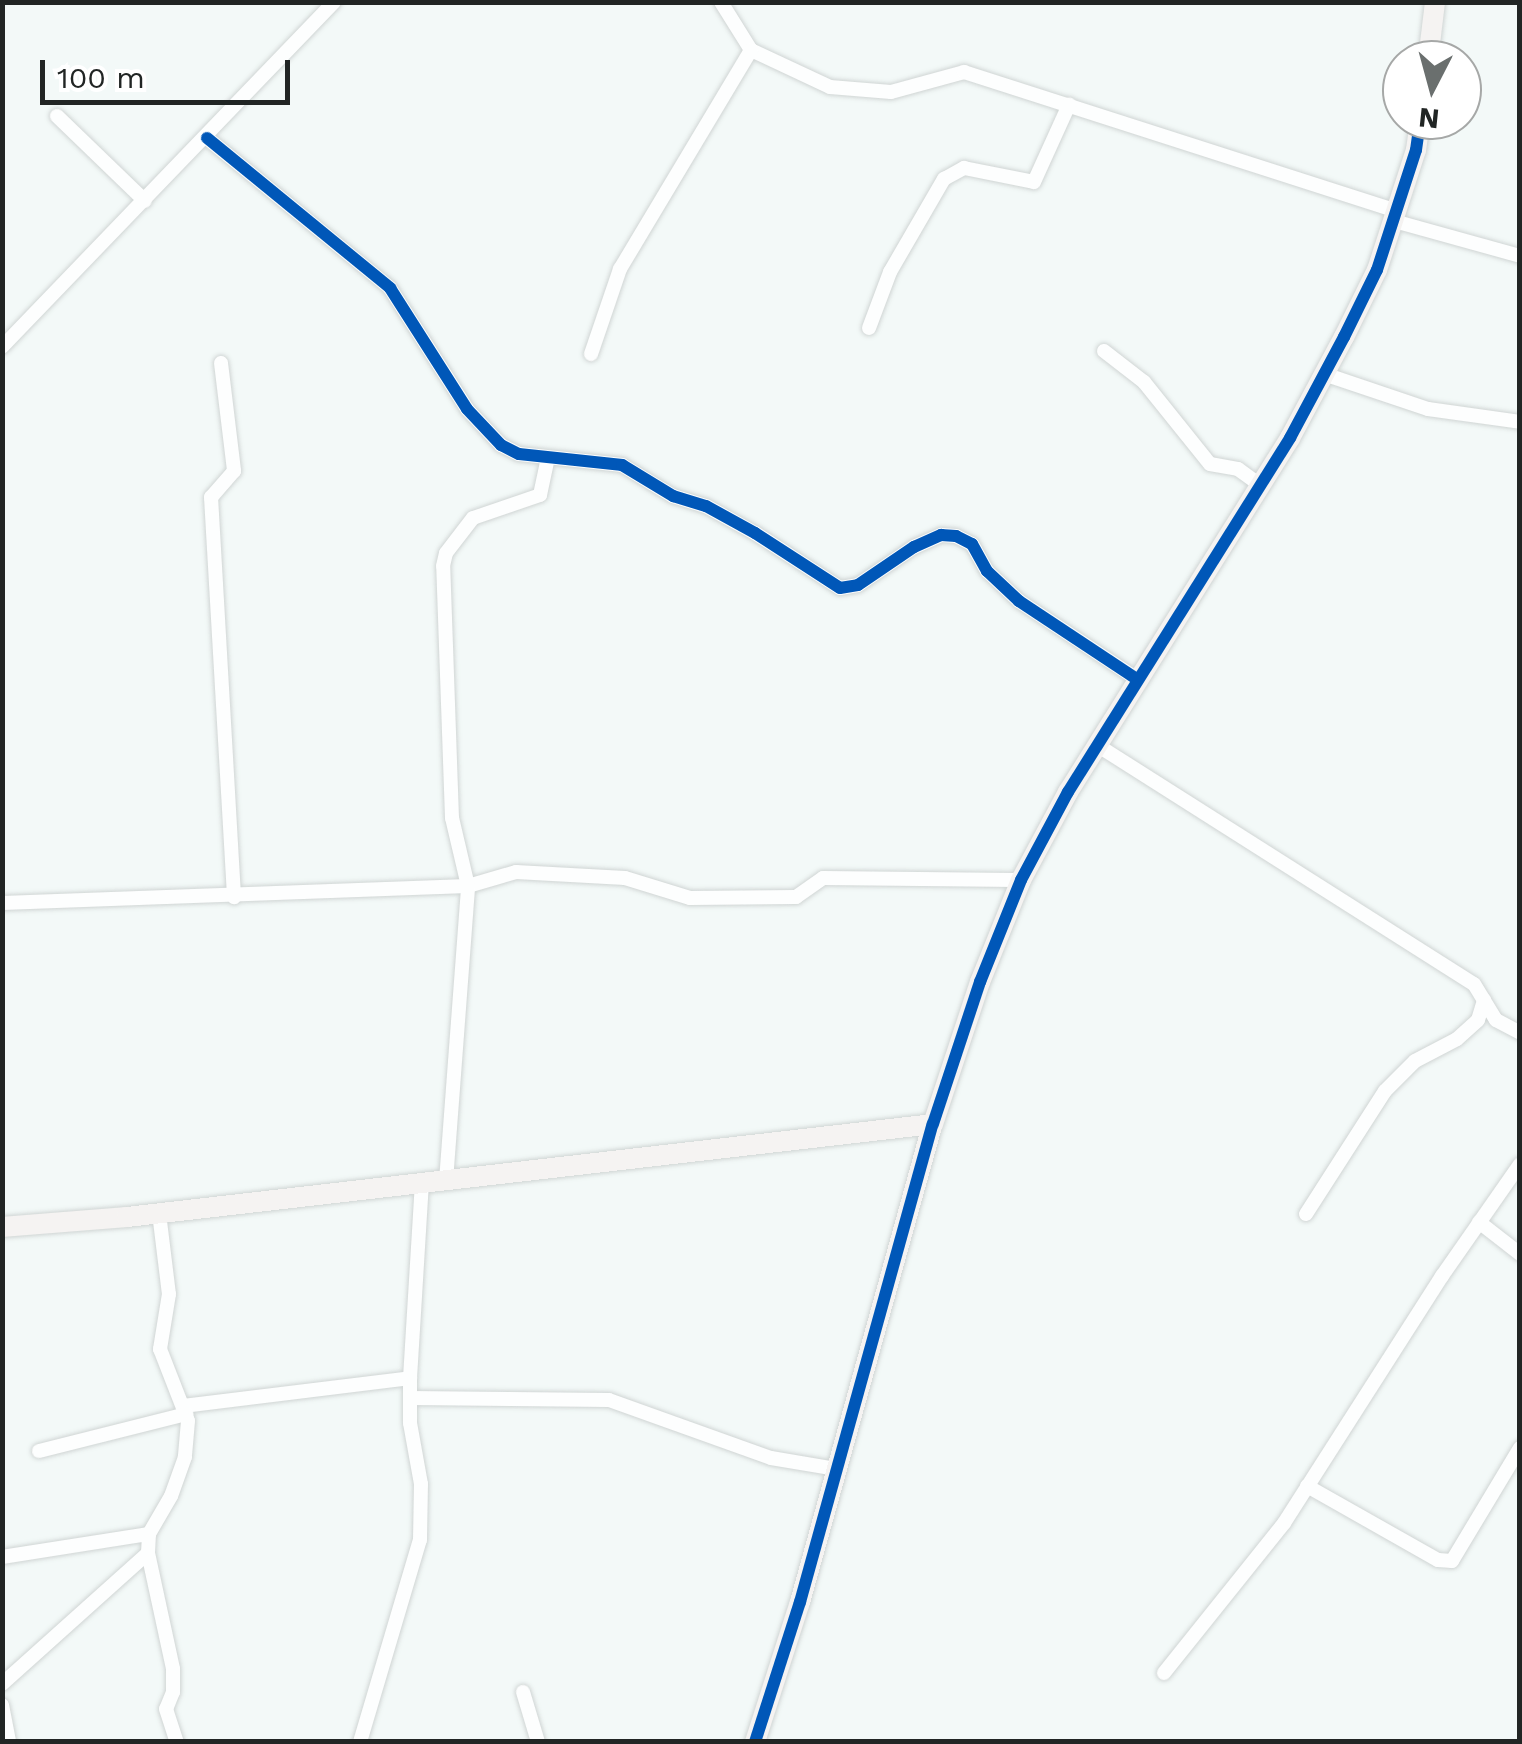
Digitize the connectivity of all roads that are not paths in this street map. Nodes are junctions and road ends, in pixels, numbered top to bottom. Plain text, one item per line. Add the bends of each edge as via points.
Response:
1 (334, 2) edge
2 (721, 2) edge
3 (1435, 2) edge
4 (1430, 40) edge
5 (750, 50) junction
6 (1070, 105) junction
7 (57, 116) dead end
8 (207, 138) junction
9 (1417, 140) edge
10 (145, 201) junction
11 (1395, 216) junction
12 (1520, 256) edge
13 (869, 328) dead end
14 (2, 347) edge
15 (1104, 351) dead end
16 (591, 354) dead end
17 (221, 364) dead end
18 (1324, 374) junction
19 (1520, 422) edge
20 (548, 458) junction
21 (1260, 484) junction
22 (1138, 679) junction
23 (1097, 744) junction
24 (1021, 880) junction
25 (468, 886) junction
26 (234, 897) junction
27 (2, 903) edge
28 (1484, 1000) junction
29 (1520, 1033) edge
30 (934, 1124) junction
31 (1520, 1164) edge
32 (446, 1181) junction
33 (422, 1184) junction
34 (159, 1213) junction
35 (1306, 1214) dead end
36 (1479, 1222) junction
37 (2, 1227) edge
38 (1520, 1254) edge
39 (410, 1378) junction
40 (410, 1398) junction
41 (184, 1410) junction
42 (1520, 1448) edge
43 (39, 1451) dead end
44 (837, 1468) junction
45 (1307, 1486) junction
46 (149, 1534) junction
47 (148, 1553) junction
48 (2, 1557) edge
49 (1164, 1672) dead end
50 (2, 1684) edge
51 (522, 1692) dead end
52 (2, 1705) edge
53 (8, 1742) edge
54 (177, 1742) edge
55 (360, 1742) edge
56 (538, 1742) edge
57 (755, 1742) edge

1 - 8 street
2 - 5 street
3 - 4 street
5 - 6 street via 830,87 891,92 964,72
5 - 16 street via 620,269
6 - 11 street
6 - 13 street via 1036,181 964,168 944,179 890,272
7 - 10 street
8 - 10 street
8 - 20 street via 390,288 481,428 519,454
9 - 11 street
10 - 14 street
11 - 12 street
11 - 18 street via 1377,270
15 - 21 street via 1144,382 1210,464
17 - 26 street via 234,471 212,495 211,512
18 - 19 street via 1428,409
18 - 21 street
20 - 22 street via 622,465 849,590 928,541 956,536 972,544 986,571 1019,601
20 - 25 street via 540,496 473,518 443,566 451,800
21 - 22 street
22 - 23 street
23 - 24 street
23 - 28 street via 1474,984
24 - 25 street via 823,878 796,897 761,898 690,898 625,878 516,872
24 - 30 street
25 - 26 street
25 - 32 street
26 - 27 street
28 - 29 street via 1496,1020
28 - 35 street via 1478,1020 1415,1061 1385,1091
30 - 32 street
30 - 44 street
31 - 36 street
32 - 33 street
33 - 34 street
33 - 39 street
34 - 37 street
34 - 41 street via 169,1294 160,1349
36 - 38 street
36 - 45 street
39 - 40 street
39 - 41 street
40 - 44 street via 609,1400 738,1448
40 - 55 street via 422,1484 420,1540
41 - 43 street
41 - 46 street via 185,1456
42 - 45 street via 1452,1561 1438,1560
44 - 57 street
45 - 49 street
46 - 47 street
46 - 48 street
47 - 50 street
47 - 54 street via 173,1669 166,1709
51 - 56 street
52 - 53 street

